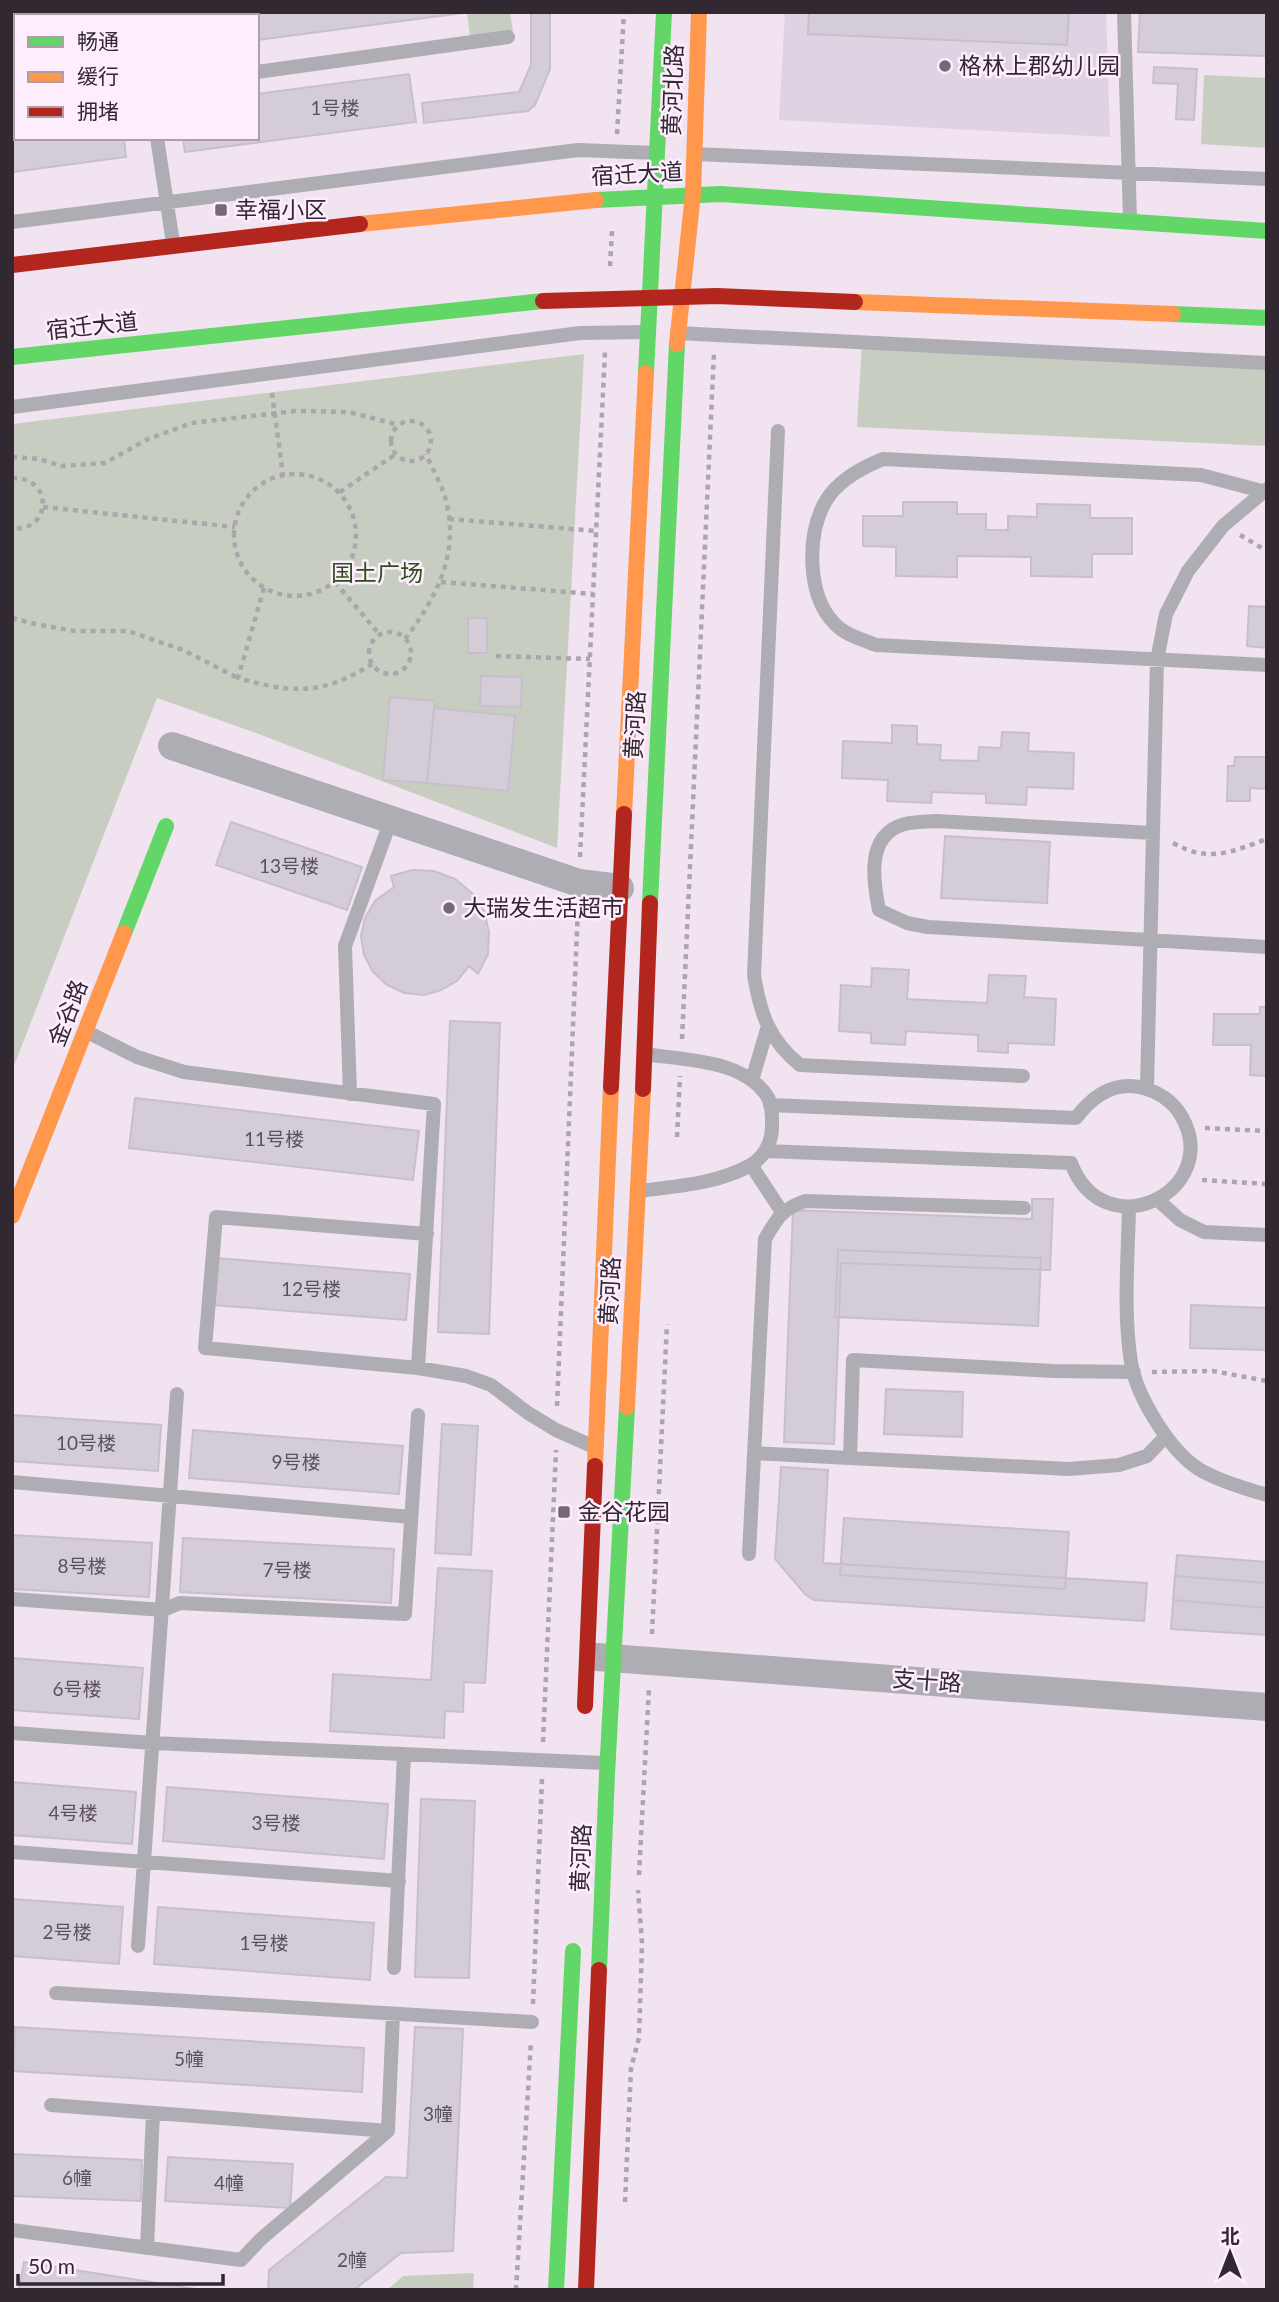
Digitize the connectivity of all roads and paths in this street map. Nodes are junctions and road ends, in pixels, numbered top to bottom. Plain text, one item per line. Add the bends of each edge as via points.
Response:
1 (624, 12) edge
2 (664, 12) edge
3 (699, 12) edge
4 (1124, 12) edge
5 (508, 37) dead end
6 (259, 72) edge
7 (158, 140) edge
8 (616, 152) junction
9 (676, 154) junction
10 (1129, 173) junction
11 (1267, 179) edge
12 (693, 194) junction
13 (657, 195) junction
14 (614, 198) junction
15 (167, 201) junction
16 (1130, 221) junction
17 (12, 222) edge
18 (1267, 231) edge
19 (173, 244) junction
20 (12, 265) edge
21 (681, 295) junction
22 (651, 296) junction
23 (608, 297) junction
24 (1267, 318) edge
25 (648, 331) junction
26 (606, 333) junction
27 (678, 333) junction
28 (12, 358) edge
29 (1267, 363) edge
30 (269, 373) junction
31 (12, 407) edge
32 (274, 412) junction
33 (399, 425) junction
34 (778, 430) dead end
35 (396, 454) junction
36 (426, 454) junction
37 (12, 457) edge
38 (283, 476) junction
39 (12, 478) edge
40 (1264, 490) edge
41 (340, 492) junction
42 (43, 507) junction
43 (449, 519) junction
44 (235, 527) junction
45 (12, 528) edge
46 (596, 531) junction
47 (335, 582) junction
48 (440, 582) junction
49 (264, 588) junction
50 (593, 594) junction
51 (12, 618) edge
52 (380, 635) junction
53 (405, 639) junction
54 (496, 656) dead end
55 (590, 659) junction
56 (1157, 660) junction
57 (372, 664) junction
58 (1267, 665) edge
59 (238, 678) junction
60 (173, 746) dead end
61 (391, 820) junction
62 (166, 826) dead end
63 (1153, 833) junction
64 (1267, 839) edge
65 (579, 883) junction
66 (620, 888) junction
67 (1151, 940) junction
68 (1267, 947) edge
69 (768, 1026) junction
70 (85, 1031) junction
71 (643, 1054) junction
72 (1023, 1076) dead end
73 (752, 1080) junction
74 (1147, 1089) junction
75 (350, 1094) junction
76 (770, 1105) junction
77 (1186, 1127) junction
78 (1267, 1131) edge
79 (766, 1151) junction
80 (751, 1166) junction
81 (1180, 1179) junction
82 (1267, 1184) edge
83 (639, 1191) junction
84 (1158, 1199) junction
85 (1129, 1207) junction
86 (1024, 1208) dead end
87 (782, 1212) junction
88 (12, 1216) edge
89 (427, 1234) junction
90 (1267, 1235) edge
91 (418, 1368) junction
92 (1134, 1372) junction
93 (1267, 1381) edge
94 (177, 1395) dead end
95 (418, 1415) dead end
96 (556, 1430) junction
97 (1165, 1437) junction
98 (596, 1447) junction
99 (754, 1453) junction
100 (850, 1458) junction
101 (12, 1482) edge
102 (1267, 1495) edge
103 (171, 1496) junction
104 (411, 1517) junction
105 (749, 1554) dead end
106 (12, 1599) edge
107 (163, 1610) junction
108 (600, 1657) junction
109 (1267, 1707) edge
110 (584, 1720) dead end
111 (12, 1734) edge
112 (152, 1743) junction
113 (404, 1755) junction
114 (543, 1761) junction
115 (608, 1763) junction
116 (12, 1852) edge
117 (144, 1862) junction
118 (399, 1881) junction
119 (574, 1941) dead end
120 (138, 1946) dead end
121 (394, 1968) dead end
122 (56, 1993) dead end
123 (393, 2014) junction
124 (532, 2022) junction
125 (51, 2105) dead end
126 (153, 2113) junction
127 (388, 2131) junction
128 (12, 2230) edge
129 (148, 2248) junction
130 (516, 2290) edge
131 (556, 2290) edge
132 (586, 2290) edge

1 - 8 path
2 - 9 main road, 黄河北路
3 - 9 main road, 黄河北路
4 - 10 lane
5 - 6 lane
7 - 15 lane
8 - 9 lane
8 - 15 lane via 578,150
9 - 10 lane
9 - 12 main road, 黄河北路
9 - 13 main road, 黄河北路
10 - 11 lane
10 - 16 lane
12 - 13 main road, 宿迁大道
12 - 16 main road, 宿迁大道
12 - 21 main road, 黄河北路
13 - 14 main road, 宿迁大道
13 - 22 main road, 黄河北路
14 - 19 main road, 宿迁大道
14 - 23 path
15 - 17 lane
15 - 19 lane
16 - 18 main road, 宿迁大道
19 - 20 main road, 宿迁大道
21 - 22 main road, 宿迁大道
21 - 24 main road, 宿迁大道
21 - 27 main road, 黄河路
22 - 23 main road, 宿迁大道
22 - 25 main road, 黄河路
23 - 28 main road, 宿迁大道
25 - 26 lane
25 - 27 lane
25 - 66 main road, 黄河路
26 - 30 lane
26 - 46 path
27 - 29 lane
27 - 71 main road, 黄河路
30 - 31 lane
30 - 32 path
32 - 33 path via 349,412
32 - 37 path via 191,423 146,440 106,463 61,467
32 - 38 path
33 - 35 path via 391,441
33 - 36 path via 412,421 425,427 431,441
34 - 69 lane via 754,975
35 - 36 path via 407,461
35 - 41 path
36 - 43 path
38 - 41 path via 302,474
38 - 44 path via 250,493
39 - 42 path via 34,484
40 - 56 lane via 1223,526 1188,571 1166,614
40 - 56 lane via 1201,475 883,459 840,484 824,504 811,563 822,607 849,635 876,645
41 - 47 path via 352,510 357,536 353,557
42 - 44 path
42 - 45 path via 34,523
43 - 46 path
43 - 48 path via 449,554
44 - 49 path via 237,555 247,574
46 - 50 path
47 - 49 path via 305,596 284,596
47 - 52 path
48 - 50 path
48 - 53 path
49 - 59 path
50 - 55 path
51 - 59 path via 75,631 128,631 183,650
52 - 53 path via 394,632
52 - 57 path via 369,650
53 - 57 path via 411,654 400,671 384,673
54 - 55 path
55 - 65 path
56 - 58 lane
56 - 63 lane
57 - 59 path via 346,680 308,689
60 - 61 street
61 - 65 street
61 - 75 lane via 345,946
62 - 70 main road, 金谷路
63 - 64 path via 1210,856
63 - 67 lane
63 - 67 lane via 911,823 893,829 879,844 874,866 879,910 907,923
65 - 66 street
65 - 96 path
66 - 98 main road, 黄河路
67 - 68 lane
67 - 74 lane
69 - 72 lane via 783,1052 800,1065
69 - 73 lane
70 - 75 lane via 136,1057 184,1072
70 - 88 main road, 金谷路
71 - 73 lane via 712,1065
71 - 83 main road, 黄河路
73 - 76 lane
74 - 76 lane via 1106,1091 1076,1118
74 - 77 lane via 1175,1107
75 - 89 lane via 434,1104
76 - 79 lane via 772,1135
77 - 78 path
77 - 81 lane via 1189,1158
79 - 80 lane
79 - 85 lane via 1071,1163 1092,1195
80 - 83 lane via 719,1180
80 - 87 lane
81 - 82 path
81 - 84 lane
83 - 108 main road, 黄河路
84 - 85 lane
84 - 90 lane via 1180,1220 1203,1232
85 - 92 lane via 1128,1327
86 - 87 lane via 805,1201
87 - 99 lane via 765,1239
89 - 91 lane
89 - 91 lane via 216,1217 205,1348
91 - 96 lane via 484,1382
92 - 93 path via 1213,1371
92 - 97 lane
92 - 100 lane via 853,1360
94 - 103 lane
95 - 104 lane
96 - 98 lane
96 - 114 path
97 - 100 lane via 1147,1456 1129,1462 1069,1469
97 - 102 lane via 1194,1466
98 - 108 main road, 黄河路
99 - 100 lane
99 - 105 lane
101 - 103 lane
103 - 104 lane
103 - 107 lane
104 - 107 lane via 405,1614 180,1603
106 - 107 lane
107 - 112 lane
108 - 109 street, 支十路
108 - 110 main road, 黄河路
108 - 115 main road, 黄河路
111 - 112 lane
112 - 113 lane
112 - 117 lane
113 - 114 lane
113 - 118 lane
114 - 115 lane
114 - 124 path
115 - 132 main road, 黄河路
116 - 117 lane
117 - 118 lane
117 - 120 lane
118 - 121 lane
119 - 131 main road
122 - 123 lane
123 - 124 lane
123 - 127 lane
124 - 130 path
125 - 126 lane
126 - 127 lane
126 - 129 lane
127 - 129 lane via 241,2260
128 - 129 lane

